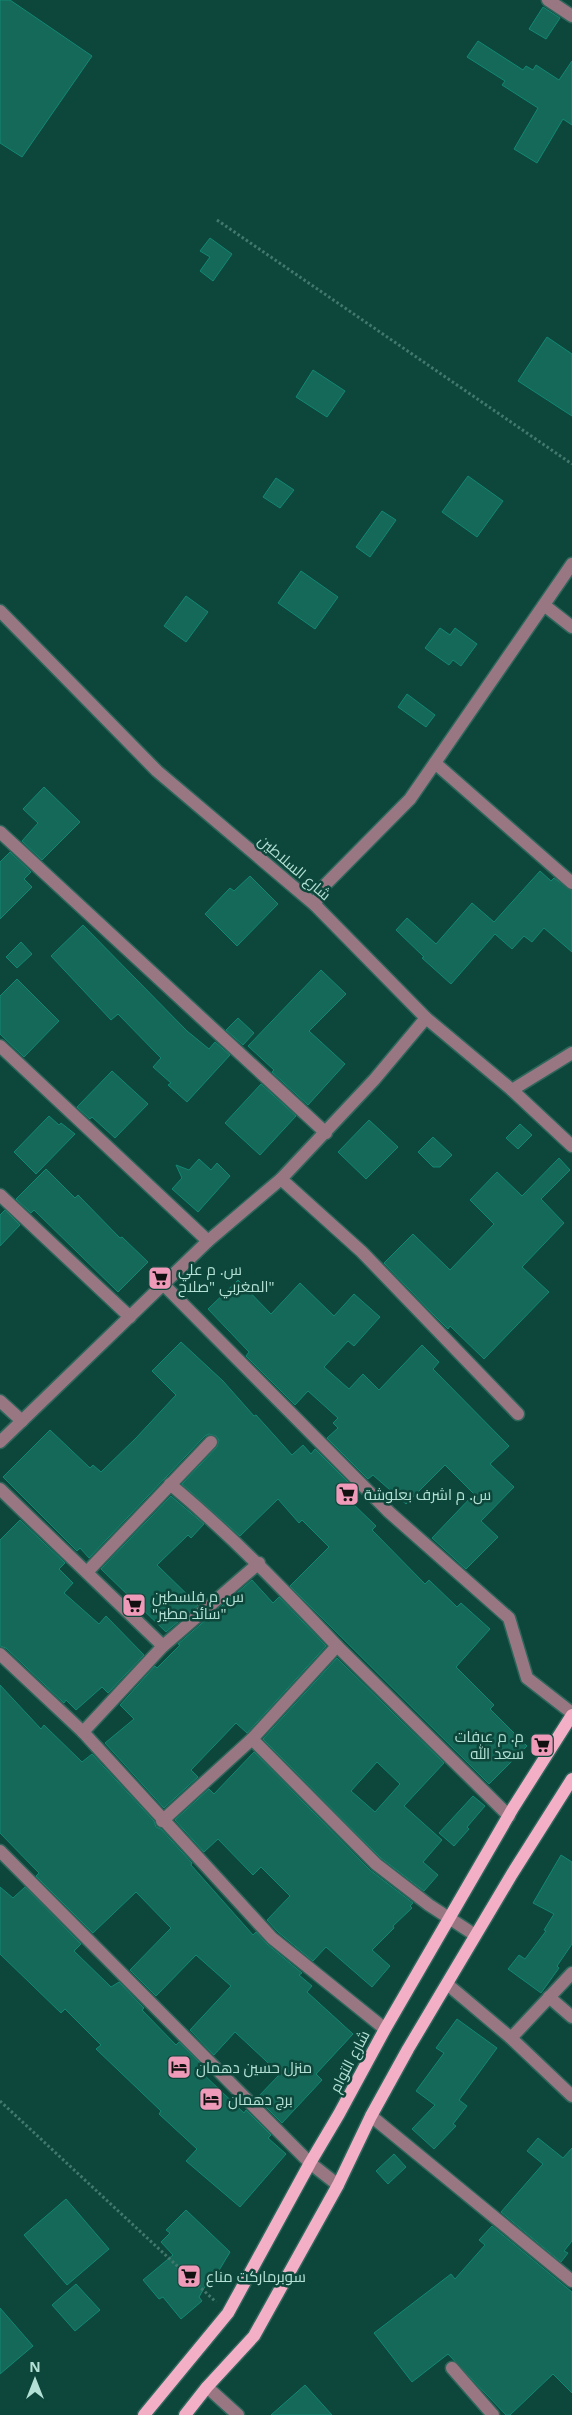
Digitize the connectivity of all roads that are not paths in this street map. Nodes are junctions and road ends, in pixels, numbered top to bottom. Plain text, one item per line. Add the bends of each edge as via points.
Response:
1 (548, 0) edge
2 (572, 16) edge
3 (572, 564) edge
4 (544, 606) junction
5 (0, 611) edge
6 (572, 627) edge
7 (435, 763) junction
8 (0, 832) edge
9 (572, 883) edge
10 (315, 905) junction
11 (426, 1018) junction
12 (0, 1046) edge
13 (572, 1053) edge
14 (512, 1090) junction
15 (326, 1133) junction
16 (572, 1146) edge
17 (281, 1179) junction
18 (0, 1195) edge
19 (208, 1241) junction
20 (164, 1284) junction
21 (130, 1317) junction
22 (0, 1401) edge
23 (518, 1414) dead end
24 (22, 1421) junction
25 (0, 1442) edge
26 (211, 1442) dead end
27 (170, 1484) junction
28 (0, 1489) edge
29 (258, 1563) junction
30 (86, 1572) junction
31 (163, 1646) junction
32 (336, 1646) junction
33 (0, 1654) edge
34 (572, 1714) edge
35 (83, 1732) junction
36 (252, 1739) junction
37 (572, 1779) edge
38 (508, 1816) junction
39 (162, 1821) junction
40 (0, 1851) edge
41 (449, 1919) junction
42 (475, 1935) junction
43 (572, 1973) edge
44 (447, 1984) junction
45 (549, 1997) junction
46 (572, 2018) edge
47 (385, 2029) junction
48 (511, 2038) junction
49 (572, 2096) edge
50 (371, 2116) junction
51 (310, 2163) junction
52 (338, 2185) junction
53 (572, 2281) edge
54 (452, 2368) dead end
55 (207, 2387) junction
56 (144, 2415) edge
57 (185, 2415) edge
58 (238, 2415) edge
59 (493, 2415) edge

1 - 2 street
3 - 4 street
4 - 6 street
4 - 7 street
5 - 10 street, شارع السلاطين via 156,771
7 - 9 street
7 - 10 street via 410,799 322,888
8 - 15 street
10 - 11 street, شارع السلاطين
11 - 14 street, شارع السلاطين
11 - 15 street
12 - 19 street
13 - 14 street
14 - 16 street, شارع السلاطين
15 - 17 street
17 - 19 street
17 - 23 street via 362,1252
18 - 21 street
19 - 20 street
20 - 21 street
20 - 34 street via 389,1512 509,1618 527,1678
21 - 24 street
22 - 24 street
24 - 25 street
26 - 27 street
27 - 29 street
27 - 30 street
28 - 30 street
29 - 31 street
29 - 32 street
30 - 31 street
31 - 35 street
32 - 36 street
32 - 38 street
33 - 35 street
34 - 38 main road, شارع التوام
35 - 39 street
36 - 39 street
36 - 41 street via 376,1864
37 - 42 main road
38 - 41 main road, شارع التوام
39 - 47 street via 272,1938
40 - 51 street
41 - 42 street
41 - 47 main road, شارع التوام
42 - 44 main road
43 - 45 street
44 - 48 street
44 - 50 main road
45 - 46 street
45 - 48 street
47 - 51 main road, شارع التوام
48 - 49 street
50 - 52 main road
50 - 53 street
51 - 52 street
51 - 56 main road, شارع التوام via 228,2313
52 - 55 main road via 254,2336
54 - 59 street
55 - 57 main road
55 - 58 street

